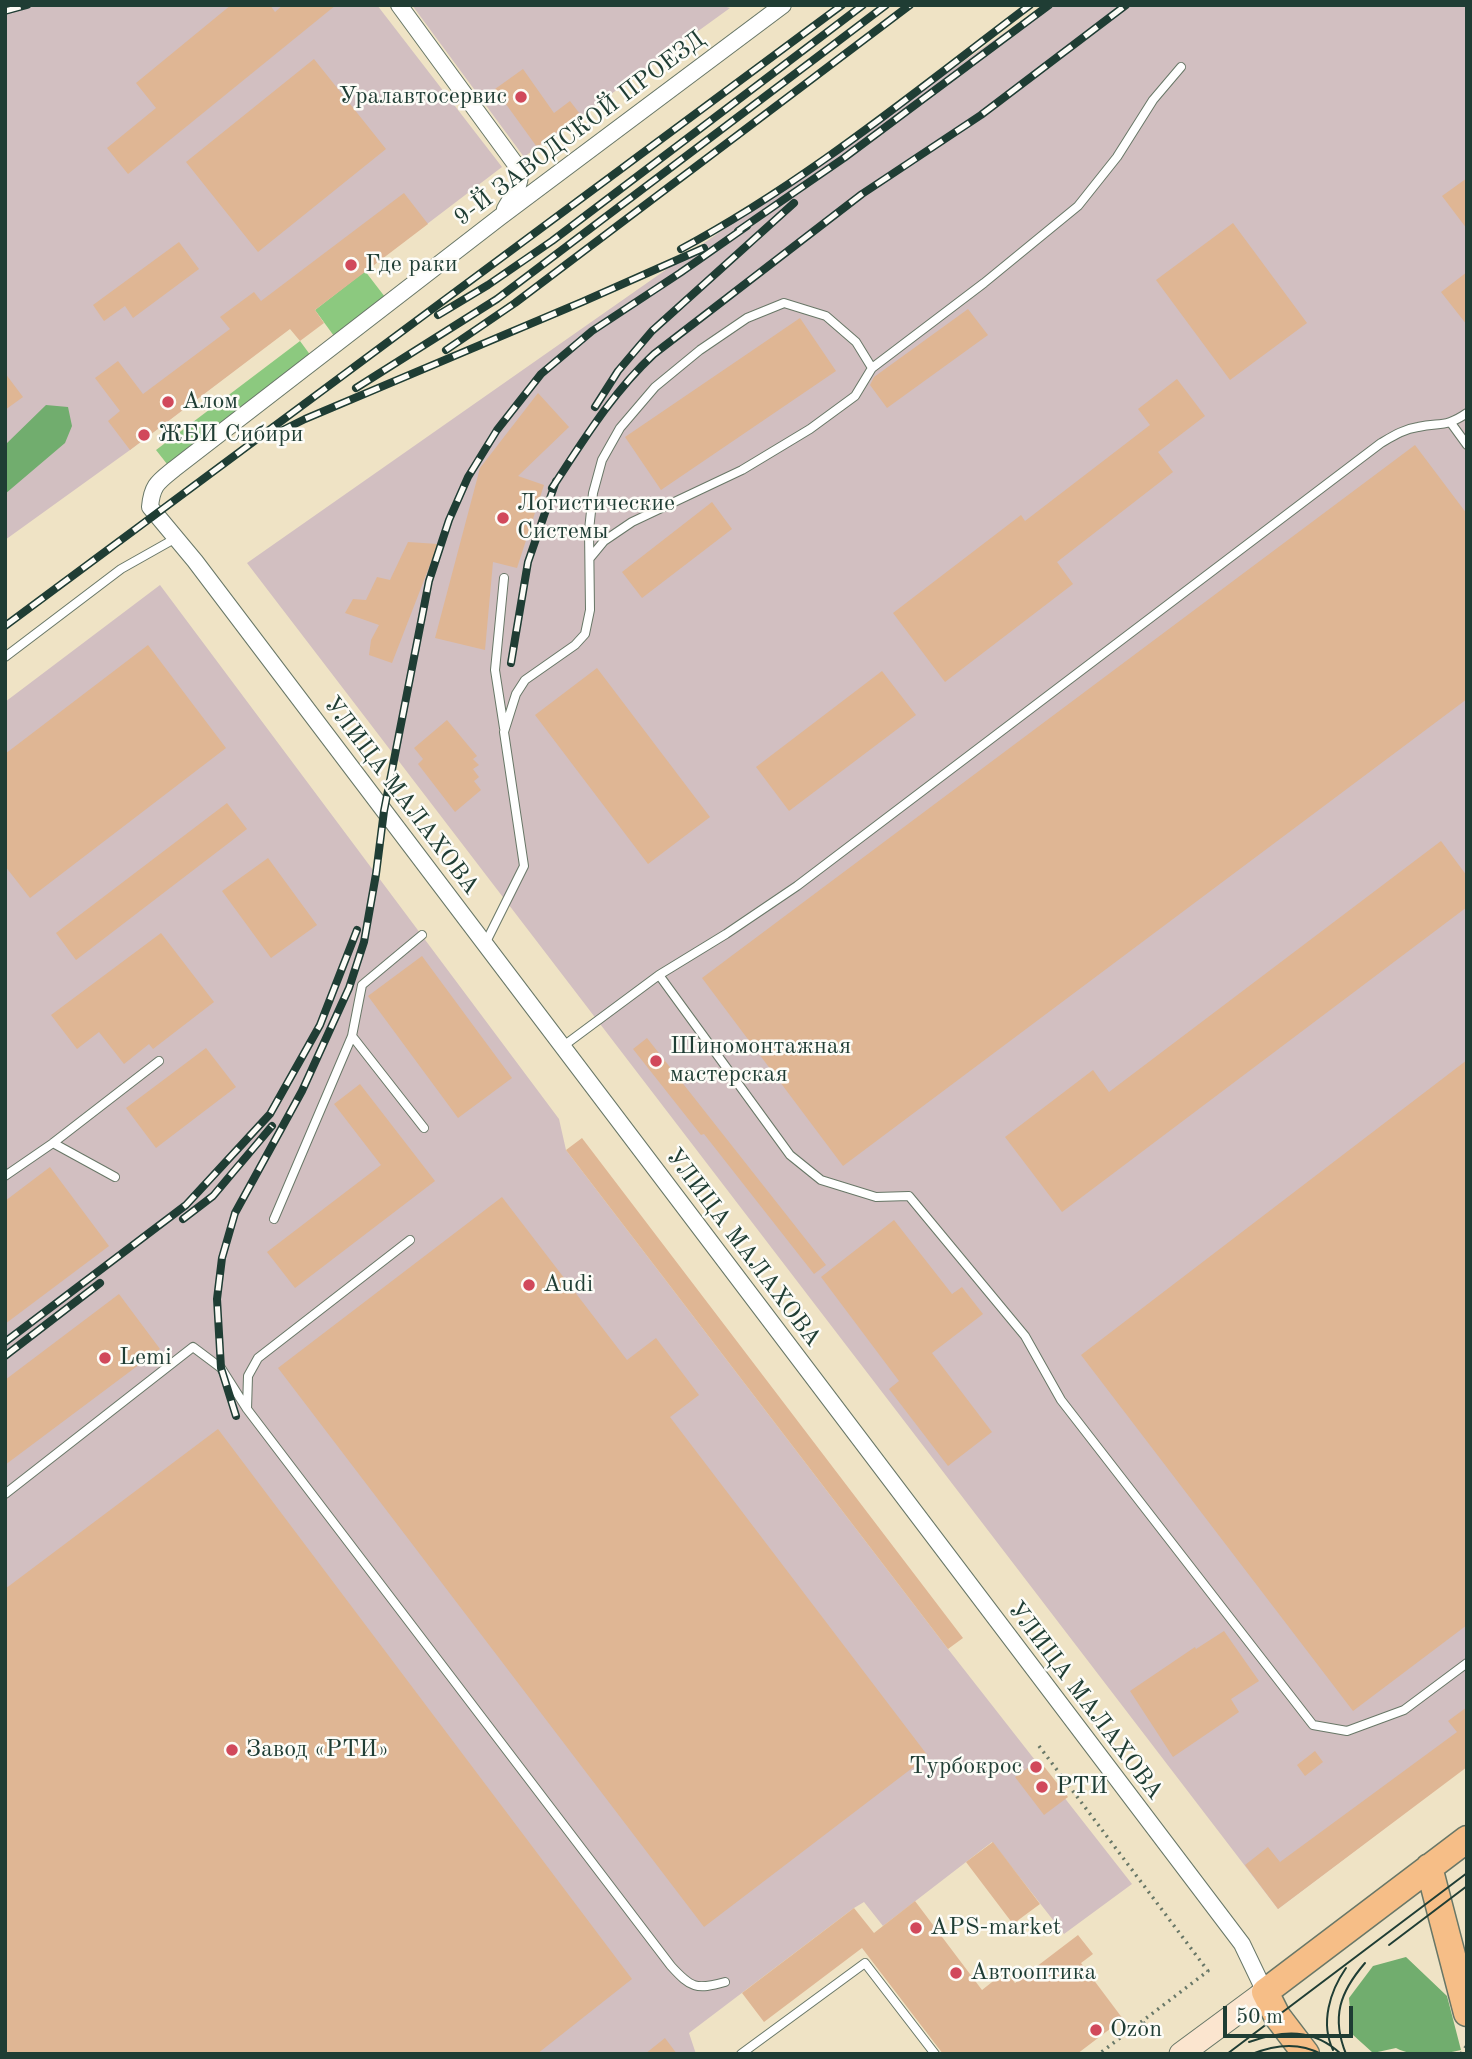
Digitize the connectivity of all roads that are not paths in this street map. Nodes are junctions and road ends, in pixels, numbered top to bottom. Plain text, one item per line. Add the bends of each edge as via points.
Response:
1 (399, 5) edge
2 (783, 5) edge
3 (1181, 67) dead end
4 (500, 217) junction
5 (872, 368) junction
6 (1467, 412) edge
7 (1451, 424) junction
8 (1467, 445) edge
9 (176, 538) junction
10 (590, 558) junction
11 (504, 578) dead end
12 (5, 657) edge
13 (504, 732) junction
14 (422, 935) dead end
15 (485, 944) junction
16 (659, 975) junction
17 (352, 1036) junction
18 (562, 1047) junction
19 (159, 1061) dead end
20 (424, 1128) dead end
21 (53, 1143) junction
22 (5, 1175) edge
23 (115, 1177) dead end
24 (274, 1219) dead end
25 (410, 1240) dead end
26 (247, 1409) junction
27 (5, 1494) edge
28 (1467, 1663) edge
29 (1467, 1839) edge
30 (1429, 1867) junction
31 (725, 1982) dead end
32 (1265, 1992) junction
33 (1467, 2013) edge
34 (741, 2054) edge
35 (935, 2054) edge
36 (1181, 2054) edge
37 (1306, 2054) edge

1 - 4 street via 519,169 519,186
2 - 4 street, 9-Й ЗАВОДСКОЙ ПРОЕЗД
3 - 5 lane via 1078,206
4 - 9 street, 9-Й ЗАВОДСКОЙ ПРОЕЗД via 155,484 150,507
5 - 10 lane via 855,396 810,429 742,470 632,522 604,541
5 - 10 lane via 856,342 826,316 783,303 738,324 655,387 620,428 602,460 593,493
6 - 7 lane
7 - 8 lane
7 - 16 lane via 1418,426 1381,443 797,886
9 - 12 lane via 121,569
9 - 15 street, УЛИЦА МАЛАХОВА
10 - 13 lane via 585,634 525,680
11 - 13 lane via 495,670
13 - 15 lane via 523,866
14 - 17 lane via 362,985
15 - 18 street, УЛИЦА МАЛАХОВА
16 - 18 lane
16 - 28 lane via 790,1155 821,1180 876,1197 909,1196 1025,1336 1061,1400 1313,1725 1347,1731 1404,1710
17 - 20 lane
17 - 24 lane
18 - 32 street, УЛИЦА МАЛАХОВА via 1241,1944
19 - 21 lane
21 - 22 lane
21 - 23 lane
25 - 26 lane via 258,1358 248,1376
26 - 27 lane via 221,1368 193,1347
26 - 31 lane via 671,1966 687,1983 703,1988
29 - 30 main road
30 - 32 main road
30 - 33 main road
32 - 36 main road
32 - 37 main road
34 - 35 lane via 865,1963

